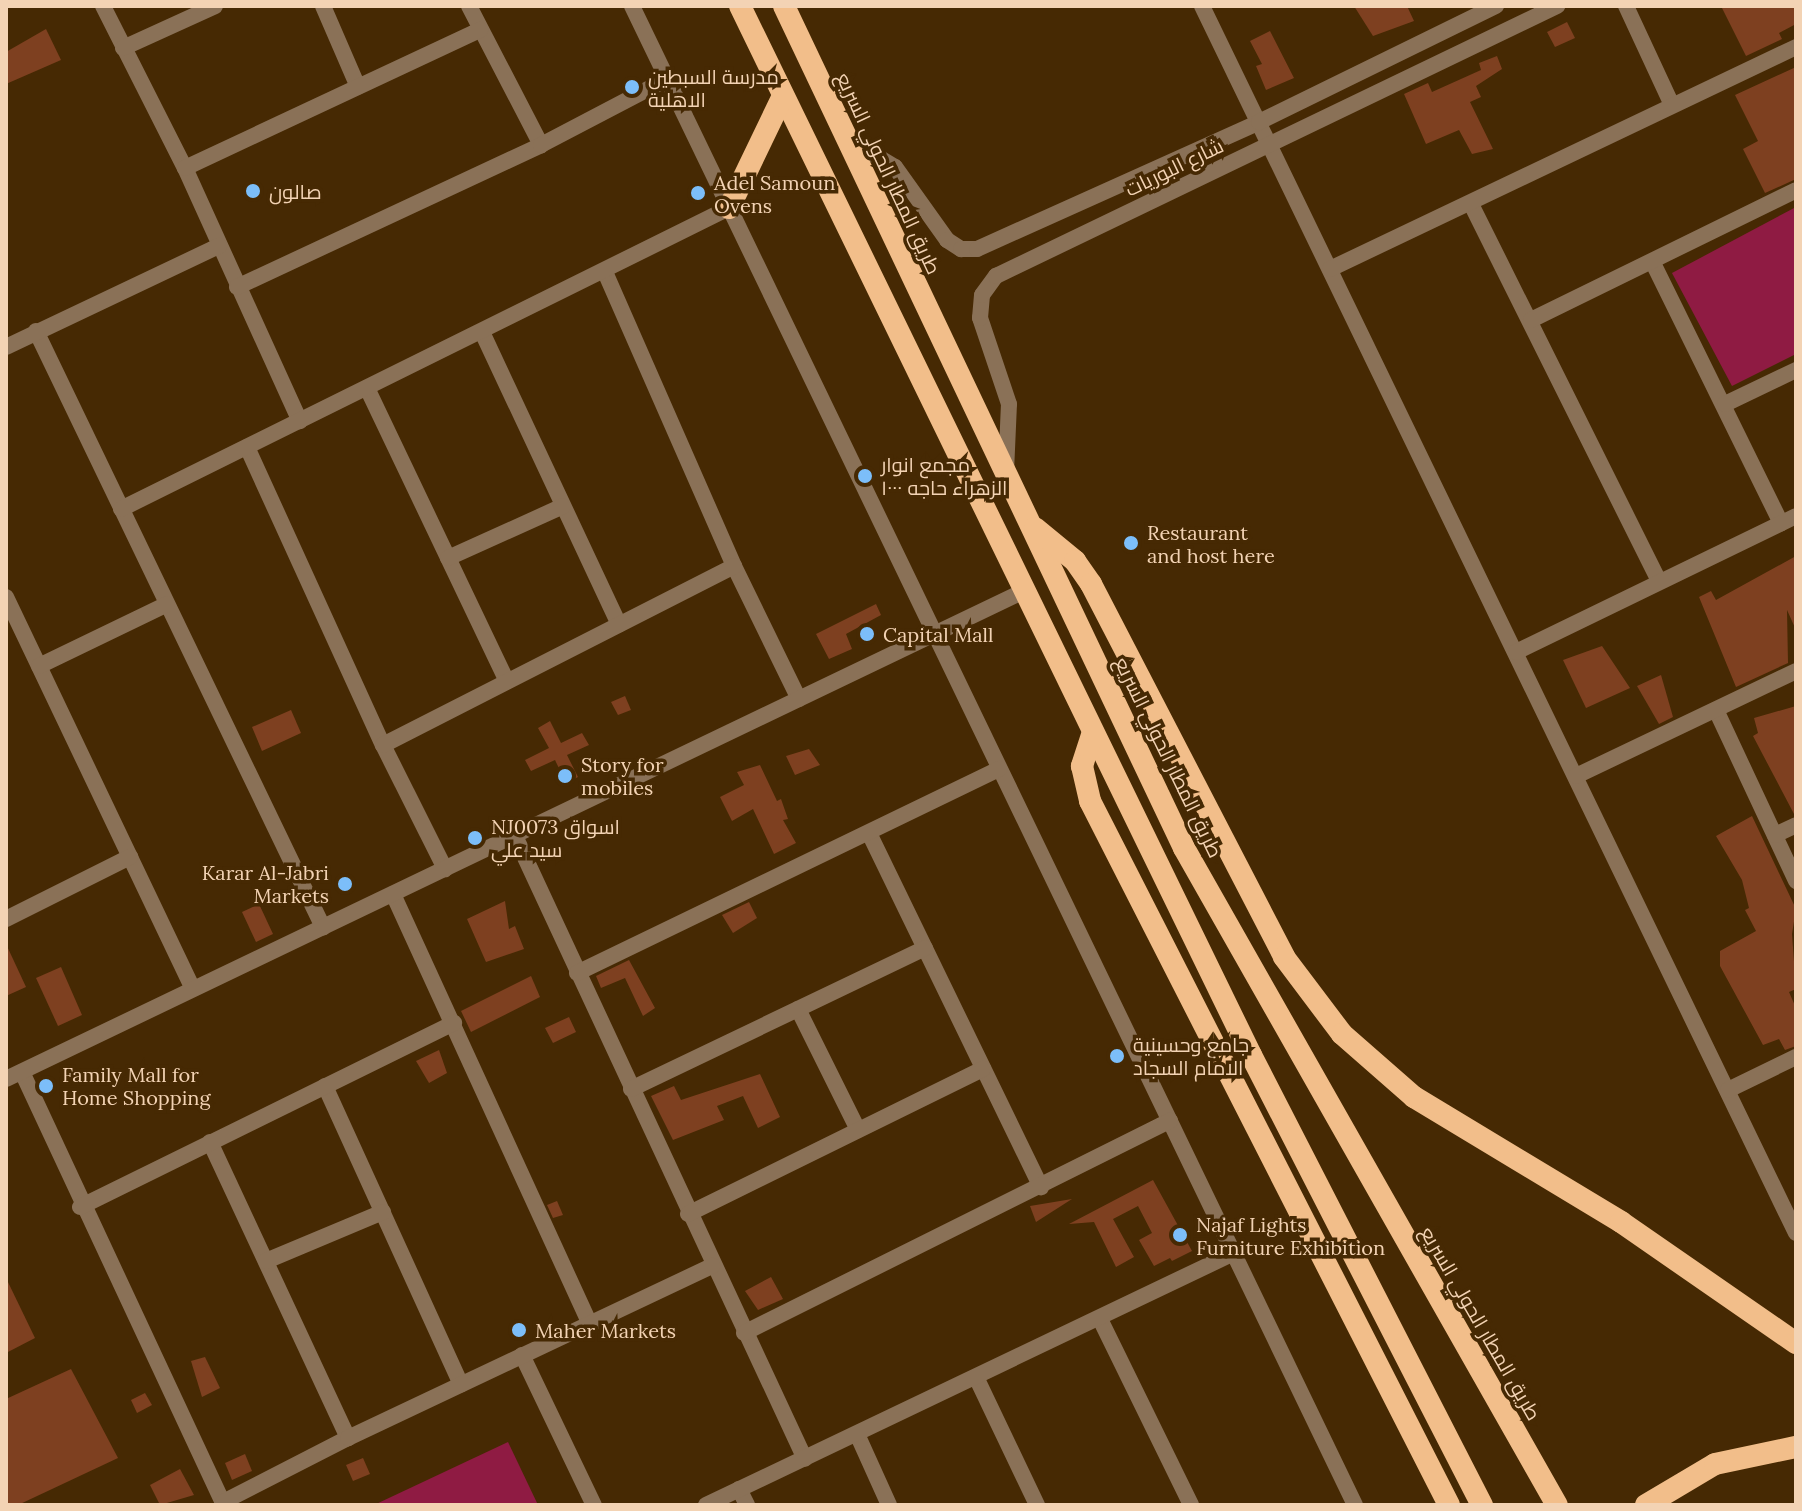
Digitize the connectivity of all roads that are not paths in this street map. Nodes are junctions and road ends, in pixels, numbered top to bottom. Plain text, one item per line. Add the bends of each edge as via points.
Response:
1 (103, 6) edge
2 (215, 6) edge
3 (323, 6) edge
4 (469, 6) edge
5 (632, 6) edge
6 (740, 6) edge
7 (784, 6) edge
8 (1202, 6) edge
9 (1496, 6) edge
10 (1557, 6) edge
11 (1626, 6) edge
12 (480, 30) junction
13 (1796, 47) edge
14 (123, 48) junction
15 (667, 79) junction
16 (358, 87) junction
17 (783, 96) junction
18 (1672, 105) junction
19 (1259, 122) junction
20 (845, 137) junction
21 (1269, 144) junction
22 (541, 145) junction
23 (185, 168) junction
24 (1796, 190) edge
25 (1471, 204) junction
26 (729, 208) junction
27 (219, 246) junction
28 (1653, 263) junction
29 (1330, 269) junction
30 (605, 272) junction
31 (237, 287) junction
32 (1531, 320) junction
33 (36, 331) junction
34 (482, 332) junction
35 (6, 347) edge
36 (1796, 370) edge
37 (367, 388) junction
38 (1725, 404) junction
39 (300, 421) junction
40 (247, 447) junction
41 (1006, 472) junction
42 (563, 506) junction
43 (121, 509) junction
44 (1788, 519) edge
45 (1032, 525) junction
46 (448, 558) junction
47 (734, 566) junction
48 (1658, 579) junction
49 (1024, 591) junction
50 (6, 597) edge
51 (167, 604) junction
52 (619, 624) junction
53 (933, 633) junction
54 (1516, 652) junction
55 (39, 666) junction
56 (1796, 671) edge
57 (507, 681) junction
58 (799, 699) junction
59 (1716, 710) junction
60 (1093, 732) junction
61 (383, 745) junction
62 (999, 769) junction
63 (1576, 776) junction
64 (1796, 825) edge
65 (869, 833) junction
66 (1775, 835) junction
67 (515, 836) junction
68 (130, 857) junction
69 (445, 869) junction
70 (1796, 881) edge
71 (393, 894) junction
72 (7, 917) edge
73 (323, 927) junction
74 (925, 948) junction
75 (577, 973) junction
76 (193, 989) junction
77 (798, 1009) junction
78 (454, 1023) junction
79 (1796, 1057) edge
80 (983, 1069) junction
81 (14, 1075) edge
82 (325, 1086) junction
83 (631, 1089) junction
84 (1728, 1090) junction
85 (1170, 1121) junction
86 (858, 1130) junction
87 (210, 1142) junction
88 (1041, 1187) junction
89 (80, 1207) junction
90 (383, 1212) junction
91 (688, 1214) junction
92 (1794, 1224) edge
93 (1236, 1252) junction
94 (266, 1261) junction
95 (712, 1266) junction
96 (1100, 1319) junction
97 (589, 1323) junction
98 (744, 1333) junction
99 (1796, 1343) edge
100 (522, 1355) junction
101 (976, 1377) junction
102 (461, 1384) junction
103 (857, 1434) junction
104 (348, 1438) junction
105 (1796, 1447) edge
106 (805, 1459) junction
107 (743, 1497) edge
108 (224, 1504) edge
109 (594, 1505) edge
110 (706, 1505) edge
111 (889, 1505) edge
112 (1037, 1505) edge
113 (1191, 1505) edge
114 (1355, 1505) edge
115 (1449, 1505) edge
116 (1482, 1505) edge
117 (1557, 1505) edge
118 (1646, 1505) edge

1 - 14 street
2 - 14 street
3 - 16 street
4 - 12 street
5 - 15 street
6 - 17 highway
7 - 20 highway, طريق المطار الحولي السريع
8 - 19 street
9 - 19 street, شارع البوريات
10 - 21 street, شارع البوريات
11 - 18 street
12 - 16 street
12 - 22 street
13 - 18 street
14 - 23 street
15 - 22 street
15 - 26 street
16 - 23 street
17 - 26 highway
17 - 49 highway
18 - 25 street
19 - 20 street, شارع البوريات via 969,250 947,240 895,167
19 - 21 street
20 - 41 highway, طريق المطار الحولي السريع
21 - 29 street
21 - 41 street, شارع البوريات via 1006,270 988,285 980,318 1009,404
22 - 31 street
23 - 27 street
24 - 28 street
25 - 29 street
25 - 32 street
26 - 30 street
26 - 53 street
27 - 31 street
27 - 33 street
28 - 32 street
28 - 38 street
29 - 54 street
30 - 34 street
30 - 47 street
31 - 39 street
32 - 48 street
33 - 35 street
33 - 43 street
34 - 37 street
34 - 42 street
36 - 38 street
37 - 39 street
37 - 46 street
38 - 44 street
39 - 40 street
40 - 43 street
40 - 61 street
41 - 45 highway, طريق المطار الحولي السريع
42 - 46 street
42 - 52 street
43 - 51 street
44 - 48 street
45 - 99 highway via 1075,561 1091,584 1284,957 1311,997 1376,1067 1414,1097 1621,1222
45 - 117 highway, طريق المطار الحولي السريع via 1184,848
46 - 57 street
47 - 52 street
47 - 58 street
48 - 54 street
49 - 53 street
49 - 60 highway
50 - 55 street
51 - 55 street
51 - 73 street
52 - 57 street
53 - 58 street
53 - 62 street
54 - 63 street
55 - 68 street
56 - 59 street
57 - 61 street
58 - 67 street
59 - 63 street
59 - 66 street
60 - 115 highway via 1082,766 1090,801
60 - 116 highway via 1251,1055
61 - 69 street
62 - 65 street
62 - 85 street
63 - 84 street
64 - 66 street
65 - 74 street
65 - 75 street
66 - 70 street
67 - 69 street
67 - 75 street
68 - 72 street
68 - 76 street
69 - 71 street
71 - 73 street
71 - 78 street
73 - 76 street
74 - 77 street
74 - 80 street
75 - 83 street
76 - 81 street
77 - 83 street
77 - 86 street
78 - 82 street
78 - 97 street
79 - 84 street
80 - 86 street
80 - 88 street
81 - 89 street
82 - 87 street
82 - 90 street
83 - 91 street
84 - 92 street
85 - 88 street
85 - 93 street
86 - 91 street
87 - 89 street
87 - 94 street
88 - 98 street
89 - 108 street
90 - 94 street
90 - 102 street
91 - 95 street
93 - 96 street
93 - 114 street
94 - 104 street
95 - 97 street
95 - 98 street
96 - 101 street
96 - 113 street
97 - 100 street
98 - 106 street
100 - 102 street
100 - 109 street
101 - 103 street
101 - 112 street
102 - 104 street
103 - 106 street
103 - 111 street
104 - 108 street
105 - 118 highway via 1715,1464
106 - 107 street
107 - 110 street

